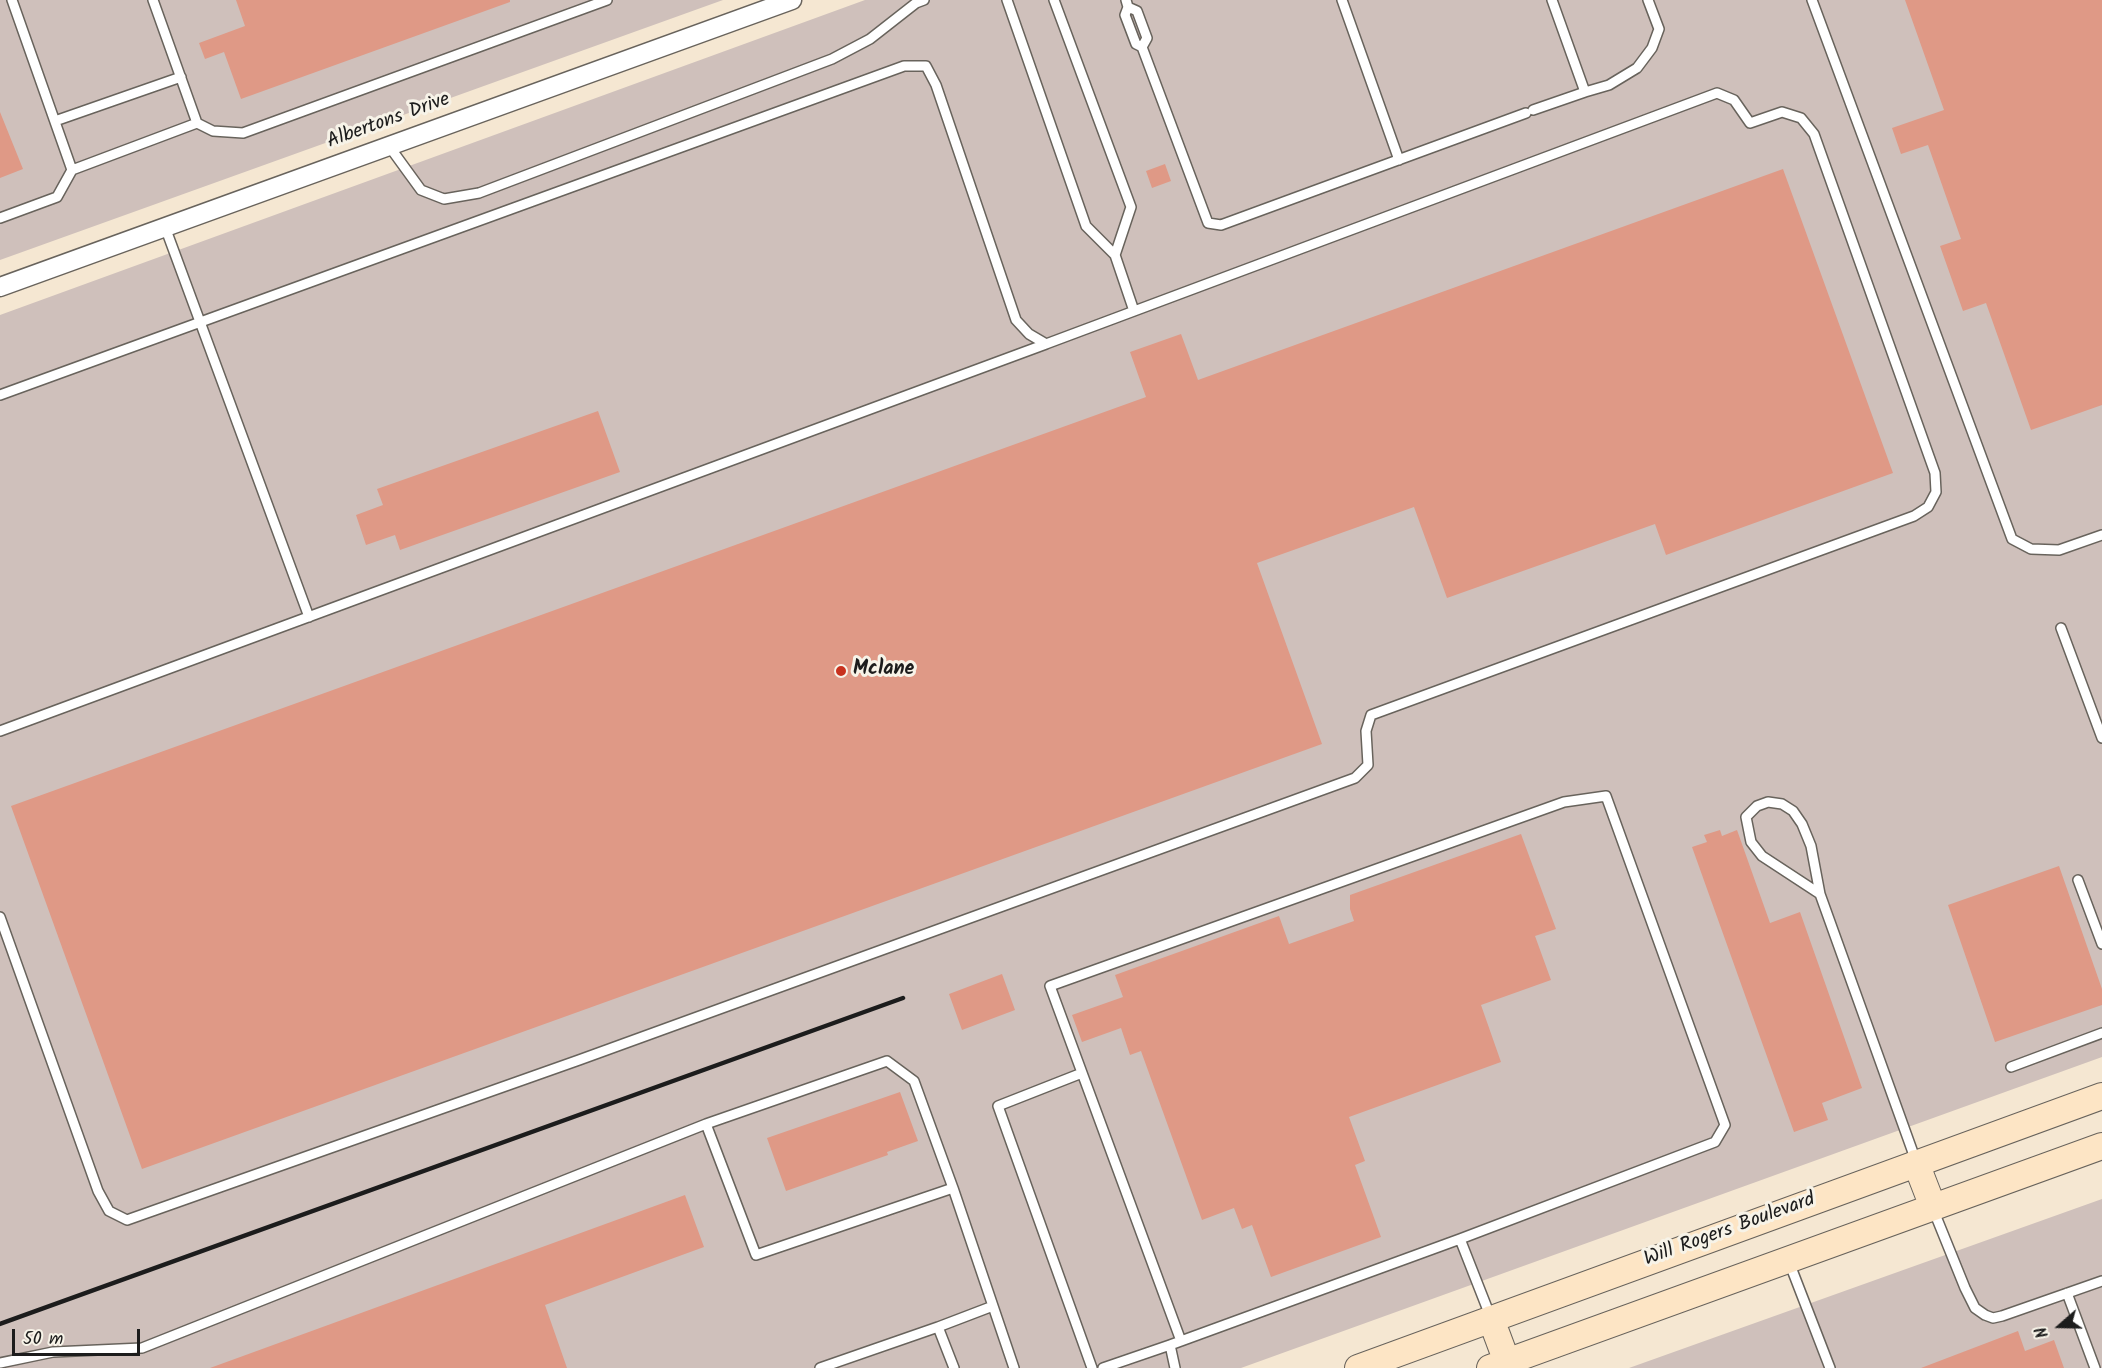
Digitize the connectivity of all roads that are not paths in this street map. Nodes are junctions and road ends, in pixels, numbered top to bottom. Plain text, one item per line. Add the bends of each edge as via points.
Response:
1 (12, 0) edge
2 (153, 0) edge
3 (607, 0) edge
4 (792, 0) edge
5 (924, 0) edge
6 (1007, 0) edge
7 (1054, 0) edge
8 (1342, 0) edge
9 (1552, 0) edge
10 (1648, 0) edge
11 (1812, 0) edge
12 (1127, 3) edge
13 (181, 77) junction
14 (1586, 92) junction
15 (55, 121) junction
16 (197, 123) junction
17 (389, 146) junction
18 (1399, 160) junction
19 (72, 170) junction
20 (0, 218) edge
21 (165, 227) junction
22 (1115, 255) junction
23 (0, 287) edge
24 (1134, 310) junction
25 (199, 322) junction
26 (1046, 344) junction
27 (0, 395) edge
28 (2102, 535) edge
29 (309, 617) junction
30 (2061, 628) dead end
31 (0, 731) edge
32 (2102, 738) edge
33 (2078, 880) dead end
34 (1820, 894) junction
35 (0, 917) edge
36 (2102, 944) edge
37 (2102, 1033) edge
38 (2011, 1067) dead end
39 (1082, 1073) junction
40 (2102, 1096) edge
41 (706, 1124) junction
42 (2102, 1146) edge
43 (1916, 1163) junction
44 (953, 1188) junction
45 (1933, 1207) junction
46 (1460, 1239) junction
47 (1788, 1260) junction
48 (2102, 1281) edge
49 (2067, 1293) junction
50 (993, 1306) junction
51 (1491, 1319) junction
52 (938, 1327) junction
53 (1181, 1341) junction
54 (1170, 1346) junction
55 (0, 1363) edge
56 (840, 1365) edge
57 (1498, 1365) edge
58 (820, 1368) edge
59 (954, 1368) edge
60 (1014, 1368) edge
61 (1092, 1368) edge
62 (1103, 1368) edge
63 (1175, 1368) edge
64 (1358, 1368) edge
65 (1830, 1368) edge
66 (2095, 1368) edge

1 - 15 lane
2 - 13 lane
3 - 16 lane via 243,133 213,131
4 - 17 street, Albertons Drive
5 - 17 lane via 870,39 831,59 478,193 444,199 422,189
6 - 22 lane via 1086,226
7 - 22 lane via 1131,207
8 - 18 lane
9 - 14 lane
10 - 14 lane via 1659,29 1653,48 1637,68 1609,85
11 - 28 lane via 2012,539 2031,549 2059,550
12 - 18 lane via 1125,15 1136,44 1142,47 1208,223 1221,225
13 - 15 lane
13 - 16 lane
14 - 18 lane
15 - 19 lane
16 - 19 lane
17 - 21 street, Albertons Drive
19 - 20 lane via 57,197
21 - 23 street, Albertons Drive
21 - 25 lane
22 - 24 lane
24 - 26 lane
24 - 35 lane via 1717,93 1734,100 1750,123 1782,112 1801,118 1814,134 1935,473 1936,492 1928,507 1914,516 1371,715 1366,731 1368,765 1355,778 127,1220 109,1211 98,1191
25 - 26 lane via 904,66 926,66 936,85 1016,320
25 - 27 lane
25 - 29 lane
26 - 29 lane
29 - 31 lane
30 - 32 lane
33 - 36 lane
34 - 34 lane via 1811,846 1793,811 1768,802 1757,806 1746,817 1752,842 1762,855
34 - 43 lane
37 - 38 lane
39 - 46 lane via 1050,986 1564,802 1606,796 1725,1125 1714,1143
39 - 53 lane
39 - 61 lane via 998,1106
40 - 43 main road, Will Rogers Boulevard
41 - 44 lane via 887,1061 914,1081
41 - 44 lane via 756,1256
41 - 55 lane via 142,1348 53,1352
42 - 45 main road
43 - 45 main road
43 - 51 main road, Will Rogers Boulevard
44 - 50 lane
45 - 47 main road
45 - 49 lane via 1965,1288 1975,1308 1985,1315 2002,1316
46 - 51 lane
46 - 53 lane
47 - 57 main road
47 - 65 lane
48 - 49 lane
49 - 66 lane
50 - 52 lane
50 - 60 lane
51 - 57 main road
51 - 64 main road, Will Rogers Boulevard
52 - 56 lane
52 - 59 lane
53 - 54 lane
54 - 62 lane
54 - 63 lane
56 - 58 lane

